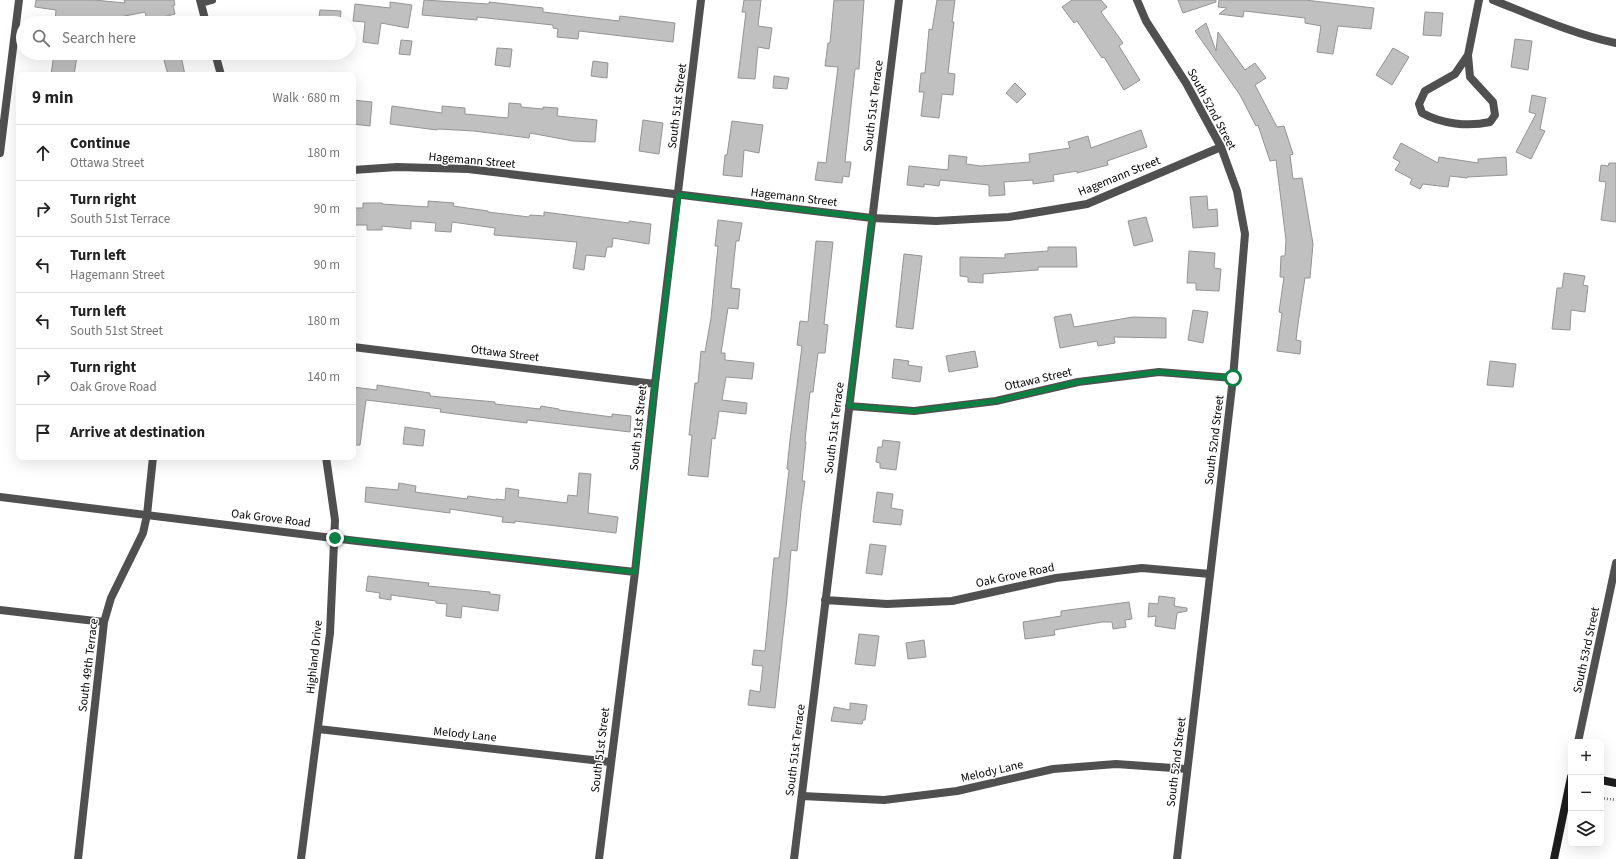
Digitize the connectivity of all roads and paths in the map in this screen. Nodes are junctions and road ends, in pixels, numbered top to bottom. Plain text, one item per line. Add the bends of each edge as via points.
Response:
1 (19, 0) edge
2 (212, 0) edge
3 (701, 0) edge
4 (899, 0) edge
5 (1137, 0) edge
6 (1479, 0) edge
7 (1493, 0) edge
8 (200, 1) edge
9 (17, 16) edge
10 (204, 16) edge
11 (16, 24) edge
12 (1616, 43) edge
13 (1468, 55) junction
14 (217, 60) edge
15 (220, 72) edge
16 (1221, 147) junction
17 (0, 154) edge
18 (356, 170) edge
19 (679, 195) junction
20 (872, 218) junction
21 (356, 347) edge
22 (1233, 378) junction
23 (655, 384) junction
24 (849, 406) junction
25 (153, 460) edge
26 (326, 460) edge
27 (0, 497) edge
28 (147, 515) junction
29 (335, 538) junction
30 (1616, 563) edge
31 (635, 572) junction
32 (1210, 574) junction
33 (825, 600) junction
34 (0, 610) edge
35 (104, 622) junction
36 (318, 729) junction
37 (1579, 739) edge
38 (610, 762) junction
39 (1187, 769) junction
40 (1604, 781) edge
41 (1616, 783) edge
42 (1568, 791) edge
43 (802, 796) junction
44 (1604, 798) edge
45 (1616, 800) edge
46 (78, 859) edge
47 (302, 859) edge
48 (599, 859) edge
49 (794, 859) edge
50 (1177, 859) edge
51 (1554, 859) edge

1 - 9 street
2 - 8 street
3 - 19 street, South 51st Street
4 - 20 street, South 51st Terrace
5 - 16 street, South 52nd Street via 1146,22 1186,83
6 - 13 street
7 - 12 street
8 - 10 street
11 - 17 street
13 - 13 street via 1470,77 1493,102 1495,116 1490,122 1478,125 1432,118 1422,113 1419,104 1425,91 1455,74
14 - 15 street
16 - 20 street, Hagemann Street via 1086,204 1009,217 936,221
16 - 22 street, South 52nd Street via 1237,191 1245,234
18 - 19 street, Hagemann Street via 397,167 468,169
19 - 20 street, Hagemann Street
19 - 23 street, South 51st Street
20 - 24 street, South 51st Terrace
21 - 23 street, Ottawa Street
22 - 24 street, Ottawa Street via 1159,372 1078,382 996,401 914,411
22 - 32 street, South 52nd Street
23 - 31 street, South 51st Street
24 - 33 street, South 51st Terrace
25 - 28 street, South 49th Terrace
26 - 29 street, Highland Drive
27 - 28 street, Oak Grove Road
28 - 29 street, Oak Grove Road
28 - 35 street, South 49th Terrace via 143,533 111,598
29 - 31 street, Oak Grove Road
29 - 36 street, Highland Drive via 330,633
30 - 37 street, South 53rd Street
31 - 38 street, South 51st Street
32 - 33 street, Oak Grove Road via 1142,568 1056,578 952,601 887,604
32 - 39 street, South 52nd Street
33 - 43 street, South 51st Terrace
34 - 35 street
35 - 46 street, South 49th Terrace
36 - 38 street, Melody Lane
36 - 47 street, Highland Drive
38 - 48 street, South 51st Street
39 - 43 street, Melody Lane via 1116,764 1054,769 957,790 884,800
39 - 50 street, South 52nd Street
40 - 41 street
42 - 51 street
43 - 49 street, South 51st Terrace
44 - 45 path

